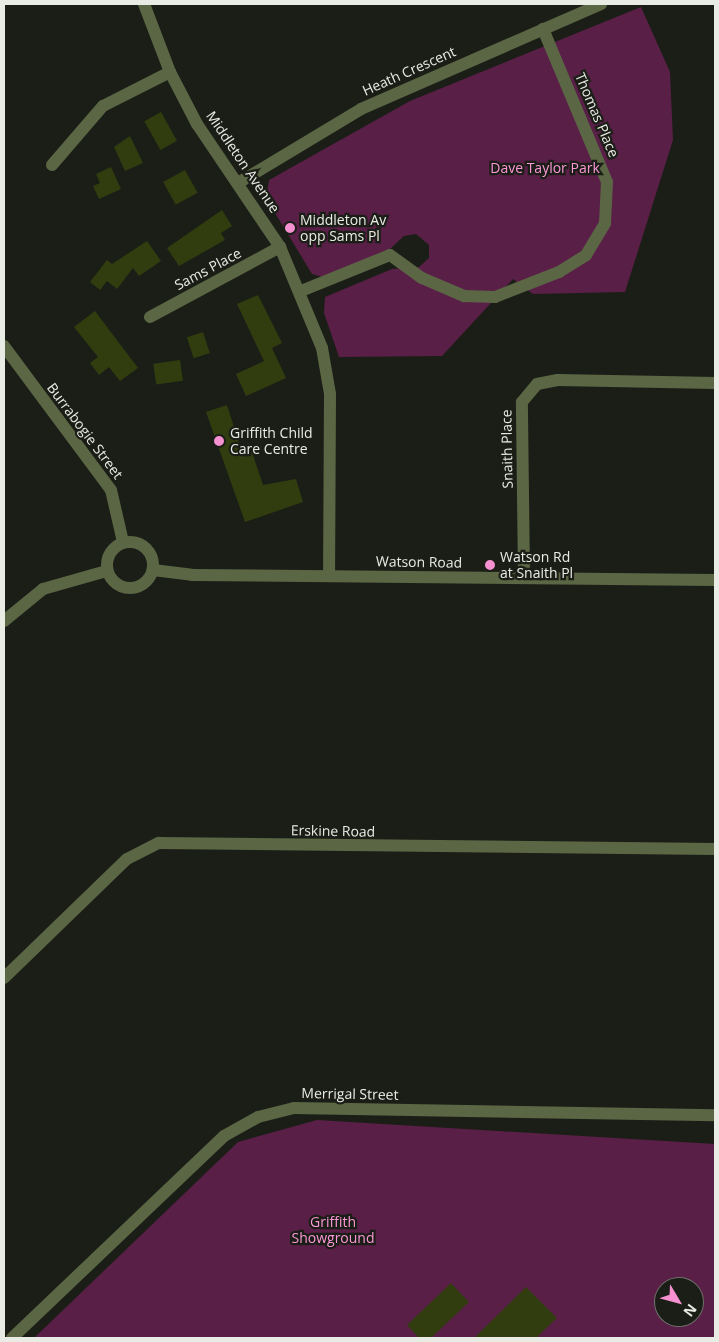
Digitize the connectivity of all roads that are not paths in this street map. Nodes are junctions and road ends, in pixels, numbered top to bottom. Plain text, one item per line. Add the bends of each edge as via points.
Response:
1 (144, 4) edge
2 (602, 4) edge
3 (543, 29) junction
4 (170, 72) junction
5 (52, 165) dead end
6 (238, 183) junction
7 (280, 247) junction
8 (300, 291) junction
9 (150, 317) dead end
10 (5, 353) edge
11 (715, 383) edge
12 (123, 542) junction
13 (153, 570) junction
14 (106, 571) junction
15 (330, 575) junction
16 (524, 577) junction
17 (715, 580) edge
18 (4, 622) edge
19 (715, 849) edge
20 (4, 978) edge
21 (715, 1115) edge
22 (12, 1338) edge

1 - 4 street, Middleton Avenue
2 - 3 street, Heath Crescent
3 - 6 street, Heath Crescent via 361,109
3 - 8 street, Thomas Place via 607,182 606,223 586,255 558,272 495,297 464,296 422,278 390,255
4 - 5 street via 102,106
4 - 6 street, Middleton Avenue via 197,124
6 - 7 street, Middleton Avenue
7 - 8 street, Middleton Avenue
7 - 9 street, Sams Place
8 - 15 street, Middleton Avenue via 322,348 330,394
10 - 12 street, Burrabogie Street via 111,490
11 - 16 street, Snaith Place via 558,380 537,384 522,402
12 - 13 street via 146,548
12 - 14 street via 113,548
13 - 14 street via 136,588 123,588
13 - 15 street, Watson Road via 192,575
14 - 18 street via 43,589
15 - 16 street, Watson Road
16 - 17 street, Watson Road
19 - 20 street, Erskine Road via 159,843 127,859
21 - 22 street, Merrigal Street via 294,1108 258,1117 224,1136

